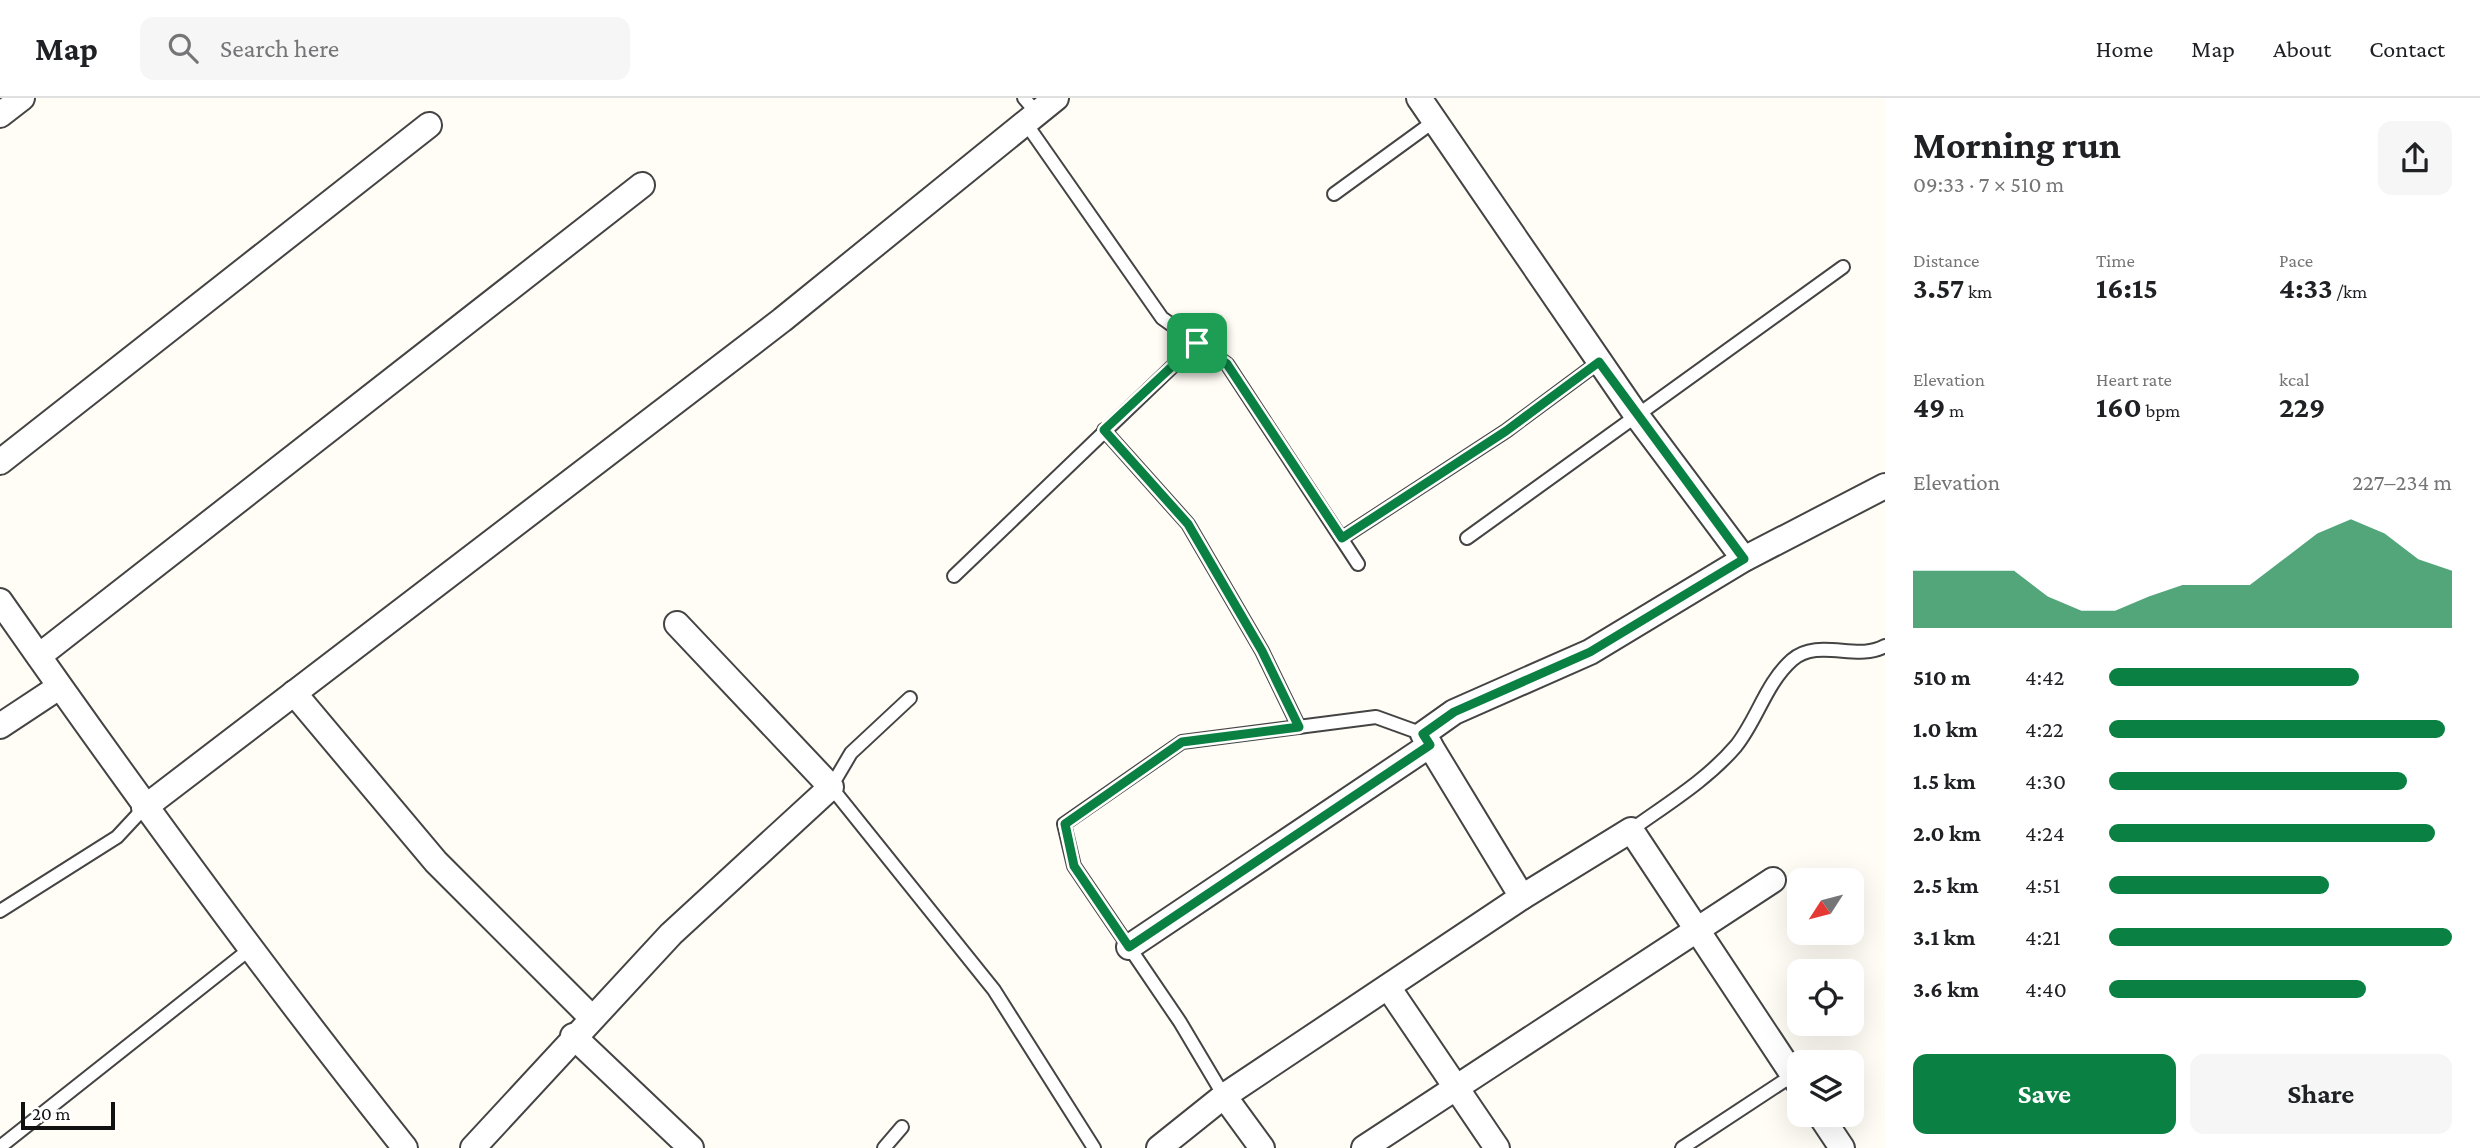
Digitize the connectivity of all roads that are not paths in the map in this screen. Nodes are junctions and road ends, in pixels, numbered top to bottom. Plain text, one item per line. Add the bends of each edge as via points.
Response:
1 (22, 98) edge
2 (1419, 98) edge
3 (1036, 108) edge
4 (0, 115) edge
5 (1433, 122) junction
6 (429, 125) dead end
7 (642, 185) dead end
8 (1334, 194) dead end
9 (1843, 267) dead end
10 (1197, 343) junction
11 (1599, 362) junction
12 (1637, 416) junction
13 (1104, 430) junction
14 (0, 462) edge
15 (1885, 486) edge
16 (1342, 538) junction
17 (1467, 538) dead end
18 (1744, 559) junction
19 (1358, 564) dead end
20 (954, 576) dead end
21 (1, 604) edge
22 (677, 624) dead end
23 (1885, 646) edge
24 (39, 656) junction
25 (59, 687) junction
26 (294, 692) junction
27 (910, 698) dead end
28 (0, 726) edge
29 (1299, 727) junction
30 (1427, 739) junction
31 (831, 788) junction
32 (144, 808) junction
33 (1631, 830) junction
34 (1773, 880) dead end
35 (1522, 897) junction
36 (0, 911) edge
37 (1697, 929) junction
38 (1129, 947) junction
39 (250, 949) junction
40 (1388, 987) junction
41 (591, 1017) junction
42 (573, 1036) junction
43 (1787, 1065) edge
44 (1787, 1084) edge
45 (1456, 1087) junction
46 (1224, 1096) junction
47 (902, 1127) dead end
48 (1828, 1127) edge
49 (0, 1147) edge
50 (405, 1148) edge
51 (472, 1148) edge
52 (691, 1148) edge
53 (884, 1148) edge
54 (1094, 1148) edge
55 (1160, 1148) edge
56 (1262, 1148) edge
57 (1364, 1148) edge
58 (1497, 1148) edge
59 (1682, 1148) edge
60 (1842, 1148) edge

1 - 4 street
2 - 5 street
3 - 10 lane via 1163,318
3 - 26 street via 782,320
5 - 8 lane
5 - 11 street
6 - 14 street
7 - 24 street
9 - 12 lane
10 - 13 lane
10 - 16 lane via 1227,364
11 - 12 street
11 - 16 lane via 1506,431
12 - 17 lane
12 - 18 street
13 - 20 lane
13 - 29 lane via 1188,524 1262,651
15 - 18 street
16 - 19 lane
18 - 30 street via 1590,652 1454,712
21 - 24 street
22 - 31 street
23 - 33 lane via 1876,652 1823,649 1793,659 1770,688 1738,744 1714,770
24 - 25 street
25 - 28 street
25 - 32 street
26 - 32 street
26 - 41 street via 436,862
27 - 31 lane via 851,753
29 - 30 lane via 1376,717
29 - 38 lane via 1182,742 1065,824 1074,866
30 - 35 street
30 - 38 street
31 - 41 street via 671,934
31 - 54 lane via 994,990
32 - 36 lane via 117,836
32 - 39 street
33 - 35 street
33 - 37 street
34 - 37 street
35 - 40 street
37 - 43 street
37 - 45 street
38 - 46 lane
39 - 49 lane
39 - 50 street
40 - 45 street
40 - 46 street
41 - 42 street
42 - 51 street
42 - 52 street
44 - 59 lane
45 - 57 street
45 - 58 street
46 - 55 street
46 - 56 street
47 - 53 lane
48 - 60 street

